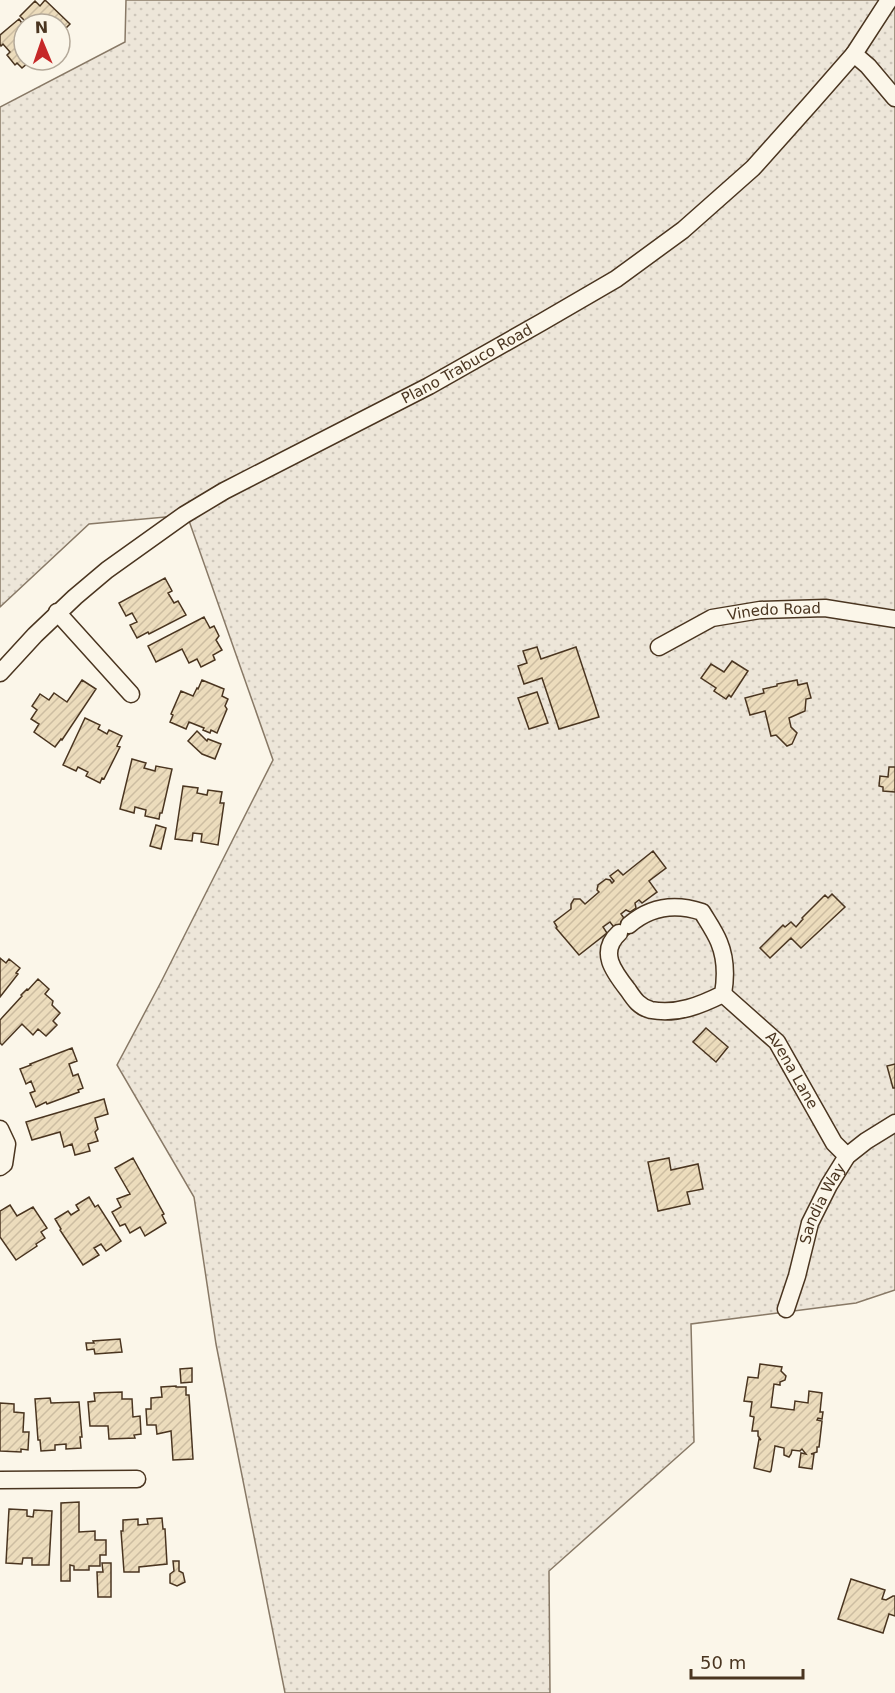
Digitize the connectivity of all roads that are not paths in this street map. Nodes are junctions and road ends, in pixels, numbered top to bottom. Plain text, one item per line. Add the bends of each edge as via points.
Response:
1 (889, 0) edge
2 (854, 54) junction
3 (895, 98) edge
4 (57, 612) junction
5 (895, 619) edge
6 (659, 647) dead end
7 (0, 673) edge
8 (131, 694) dead end
9 (723, 994) junction
10 (895, 1123) edge
11 (0, 1129) edge
12 (847, 1156) junction
13 (0, 1167) edge
14 (786, 1309) dead end
15 (137, 1479) dead end
16 (0, 1480) edge

1 - 2 street, Plano Trabuco Road
2 - 3 street
2 - 4 street, Plano Trabuco Road via 753,168 683,230 616,279 429,386 184,514
4 - 7 street, Plano Trabuco Road
4 - 8 street
5 - 6 street, Vinedo Road via 825,608 760,610 712,618
9 - 9 street via 724,966 719,942 702,912 688,907 662,907 640,915 611,940 610,961 639,1005 674,1011
9 - 12 street, Avena Lane via 777,1042 834,1143
10 - 12 street, Sandia Way
11 - 13 street via 7,1144
12 - 14 street, Sandia Way via 810,1223
15 - 16 street

